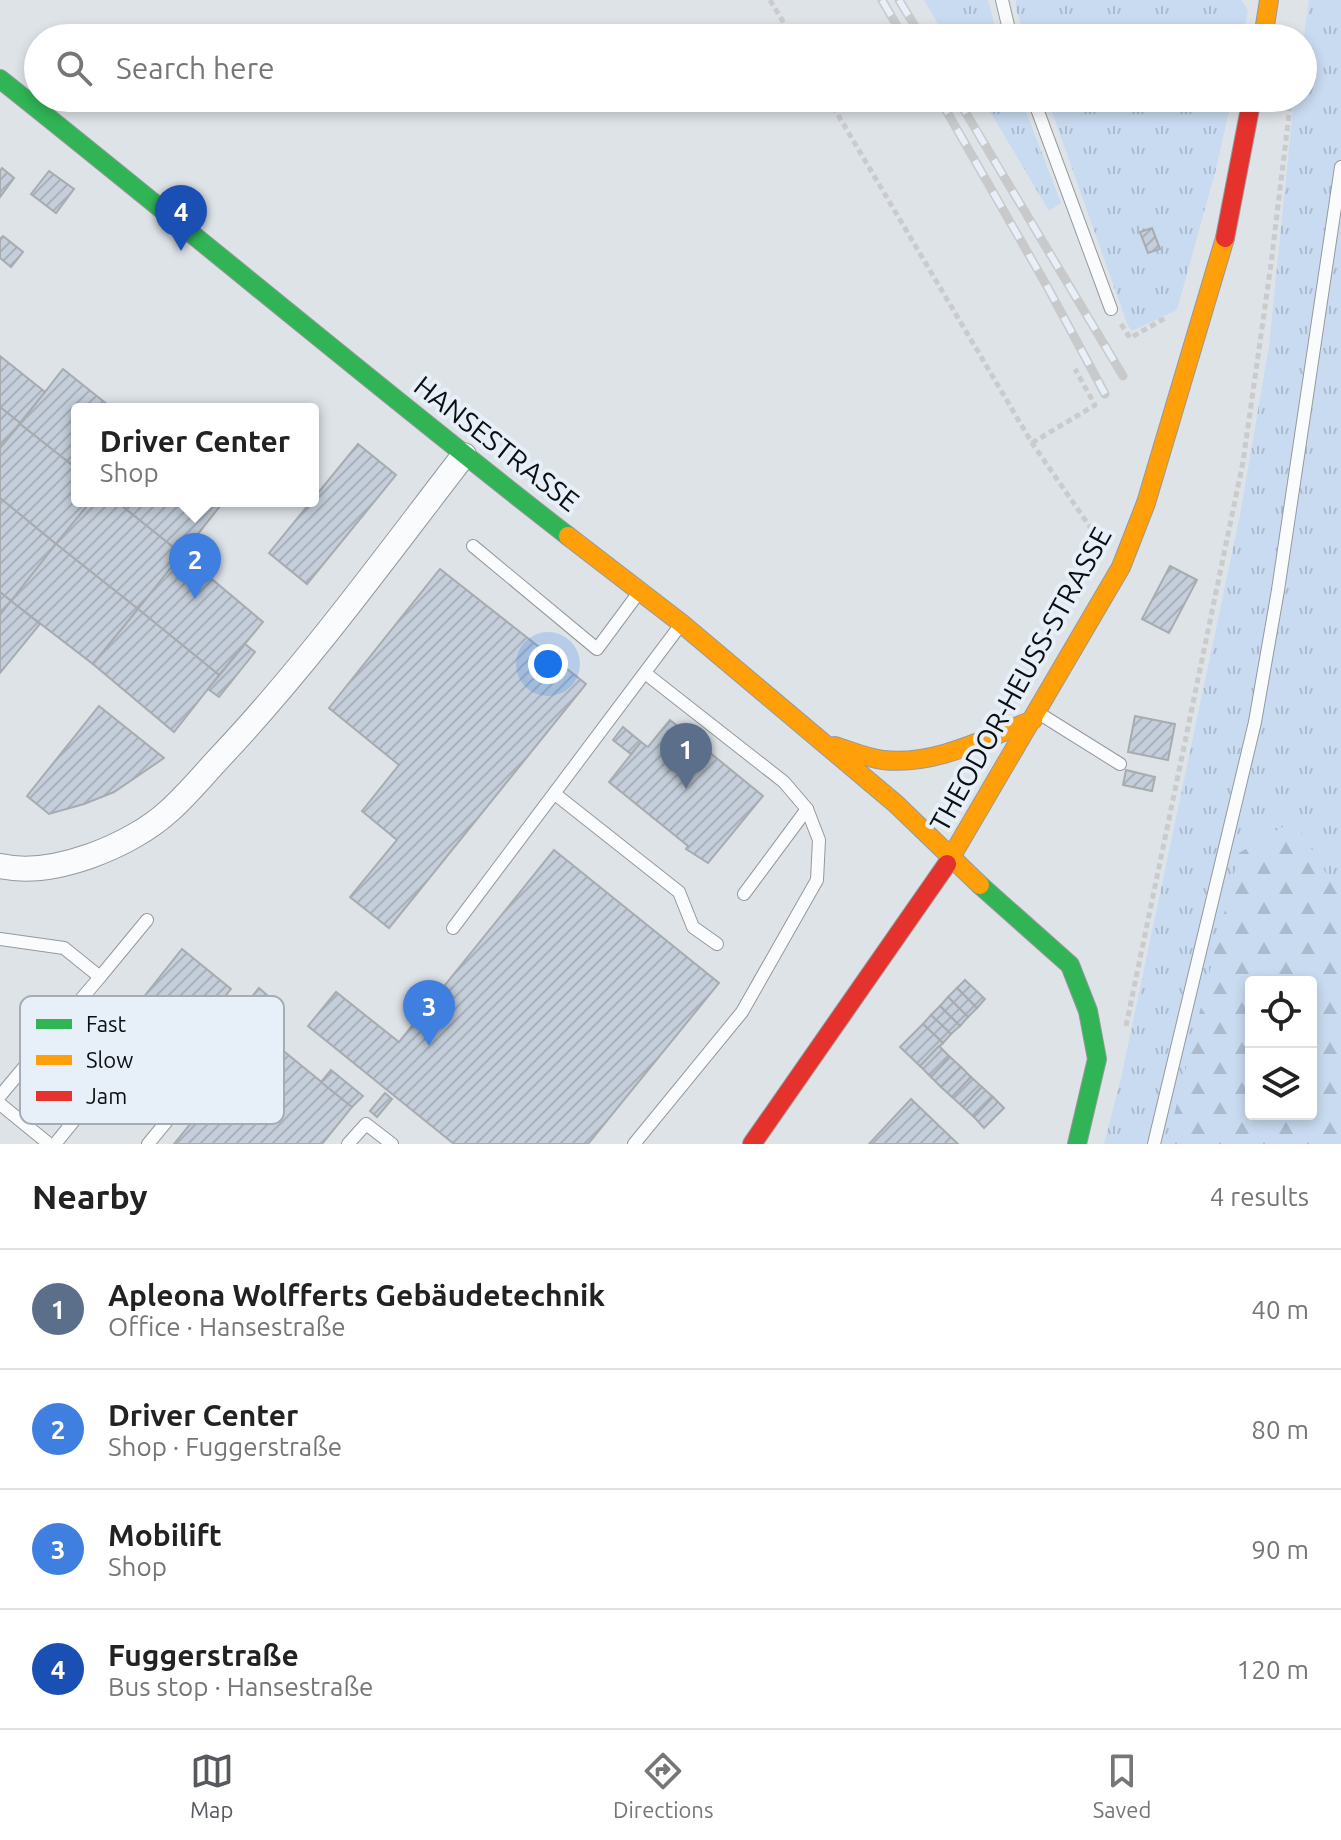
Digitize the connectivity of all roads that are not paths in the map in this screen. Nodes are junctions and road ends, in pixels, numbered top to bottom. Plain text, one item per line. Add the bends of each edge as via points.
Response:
1 (1002, 0) edge
2 (1269, 0) edge
3 (1008, 24) edge
4 (1265, 24) edge
5 (0, 79) edge
6 (24, 98) edge
7 (41, 112) edge
8 (1038, 112) edge
9 (1249, 112) edge
10 (1341, 167) edge
11 (1111, 309) dead end
12 (464, 455) junction
13 (473, 546) dead end
14 (640, 591) junction
15 (681, 623) junction
16 (645, 673) junction
17 (1036, 717) junction
18 (821, 742) junction
19 (1120, 764) dead end
20 (555, 794) junction
21 (807, 809) junction
22 (951, 859) junction
23 (0, 866) edge
24 (744, 894) dead end
25 (147, 920) dead end
26 (453, 928) dead end
27 (0, 939) edge
28 (717, 944) dead end
29 (100, 977) junction
30 (84, 996) edge
31 (20, 1072) edge
32 (0, 1096) edge
33 (0, 1104) edge
34 (20, 1120) edge
35 (24, 1124) edge
36 (71, 1124) edge
37 (165, 1124) edge
38 (49, 1144) edge
39 (55, 1144) edge
40 (148, 1144) edge
41 (348, 1144) edge
42 (392, 1144) edge
43 (634, 1144) edge
44 (752, 1144) edge
45 (1077, 1144) edge
46 (1154, 1144) edge

1 - 3 lane
2 - 4 street
5 - 6 street, HANSESTRASSE
7 - 12 street, HANSESTRASSE
8 - 11 lane
9 - 17 street, THEODOR-HEUSS-STRASSE via 1224,242 1146,503 1121,567
10 - 46 lane via 1255,722
12 - 14 street, HANSESTRASSE
12 - 23 street via 273,701 167,813 126,841 78,861
13 - 14 lane via 597,649
14 - 15 street, HANSESTRASSE
15 - 16 lane
15 - 18 street, HANSESTRASSE
16 - 20 lane
16 - 21 lane via 784,782
17 - 18 street via 930,757 905,761 884,761
17 - 19 lane
17 - 22 street, THEODOR-HEUSS-STRASSE
18 - 22 street, HANSESTRASSE via 896,804
20 - 26 lane
20 - 28 lane via 679,892 693,927
21 - 24 lane
21 - 43 lane via 819,840 817,880 742,1012
22 - 44 street, THEODOR-HEUSS-STRASSE
22 - 45 street, HANSESTRASSE via 1070,965 1088,1011 1097,1059
25 - 29 lane
27 - 29 lane via 64,948
29 - 30 lane
31 - 32 lane
33 - 34 lane
35 - 38 lane
36 - 39 lane
37 - 40 lane
41 - 42 lane via 366,1124

